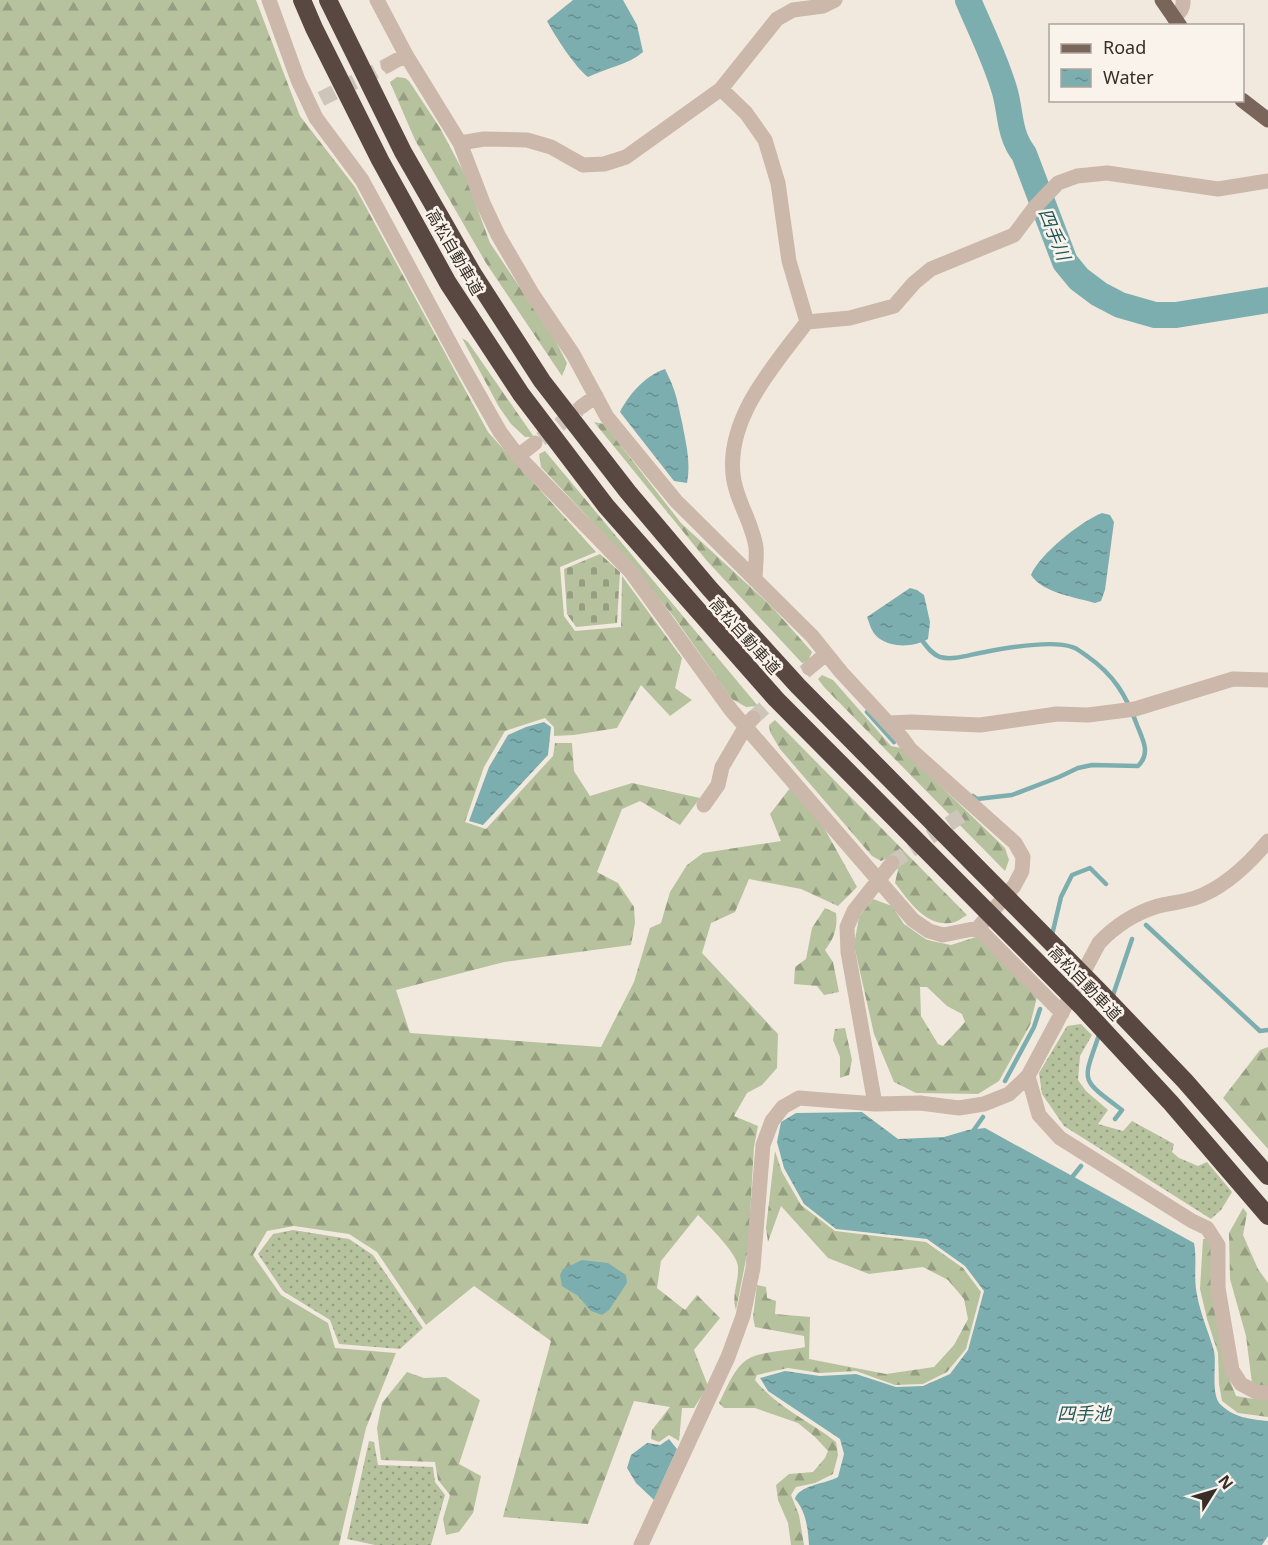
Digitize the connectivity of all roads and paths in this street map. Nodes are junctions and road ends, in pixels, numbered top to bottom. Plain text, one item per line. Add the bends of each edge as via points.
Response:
1 (269, 0) edge
2 (302, 0) edge
3 (328, 0) edge
4 (377, 0) edge
5 (835, 0) edge
6 (1162, 0) edge
7 (1183, 0) edge
8 (1177, 22) edge
9 (406, 55) junction
10 (387, 65) tunnel mouth
11 (721, 89) junction
12 (1244, 102) edge
13 (1268, 120) edge
14 (460, 143) junction
15 (1268, 181) edge
16 (807, 322) junction
17 (596, 396) junction
18 (581, 407) tunnel mouth
19 (535, 443) tunnel mouth
20 (518, 456) junction
21 (755, 580) junction
22 (826, 654) junction
23 (810, 668) tunnel mouth
24 (1268, 680) edge
25 (749, 722) junction
26 (889, 723) junction
27 (704, 805) dead end
28 (1268, 841) edge
29 (892, 864) tunnel mouth
30 (880, 880) junction
31 (978, 928) junction
32 (1062, 1013) junction
33 (1028, 1076) junction
34 (875, 1104) junction
35 (1266, 1173) edge
36 (1268, 1216) edge
37 (1268, 1393) edge
38 (641, 1545) edge

1 - 20 street via 298,80 315,101 316,118 362,180 463,367
2 - 36 highway, 高松自動車道 via 380,160 448,283 521,394 606,506 776,699 1082,1007 1172,1103
3 - 35 highway, 高松自動車道 via 403,152 473,274 542,381 628,492 798,686 1185,1081
4 - 9 street
5 - 11 street via 823,6 793,10 777,19
6 - 8 main road
7 - 8 street
9 - 10 street
9 - 14 street
11 - 14 street via 626,157 604,164 583,165 551,147 527,140
11 - 16 street via 746,113 765,140 778,183 789,261
12 - 13 main road
14 - 17 street via 498,235
15 - 16 street via 1218,189 1107,173 1077,176 1058,183 1014,235 931,269 894,306 850,318
16 - 21 street via 756,390 735,438 733,475 756,548
17 - 18 street
17 - 21 street via 607,417 676,501
19 - 20 street
20 - 25 street via 631,572 731,710
21 - 22 street
22 - 23 street
22 - 26 street
24 - 26 street via 1233,679 1132,709 1088,715 1057,714 980,725
25 - 27 street
25 - 30 street
26 - 31 street via 967,810 1015,843 1023,857 1022,871 1014,886
28 - 32 street via 1217,888 1195,898 1155,907 1114,928 1100,944
29 - 30 street
30 - 31 street via 913,920 929,932 943,935
30 - 34 street via 854,911 847,927
31 - 32 street
32 - 33 street
33 - 34 street via 1010,1094 984,1104 959,1108 920,1103
33 - 37 street via 1039,1115 1060,1138 1213,1235 1218,1245 1218,1288 1232,1370 1241,1384
34 - 38 street via 799,1098 783,1107 772,1121 763,1145 753,1268 743,1316

